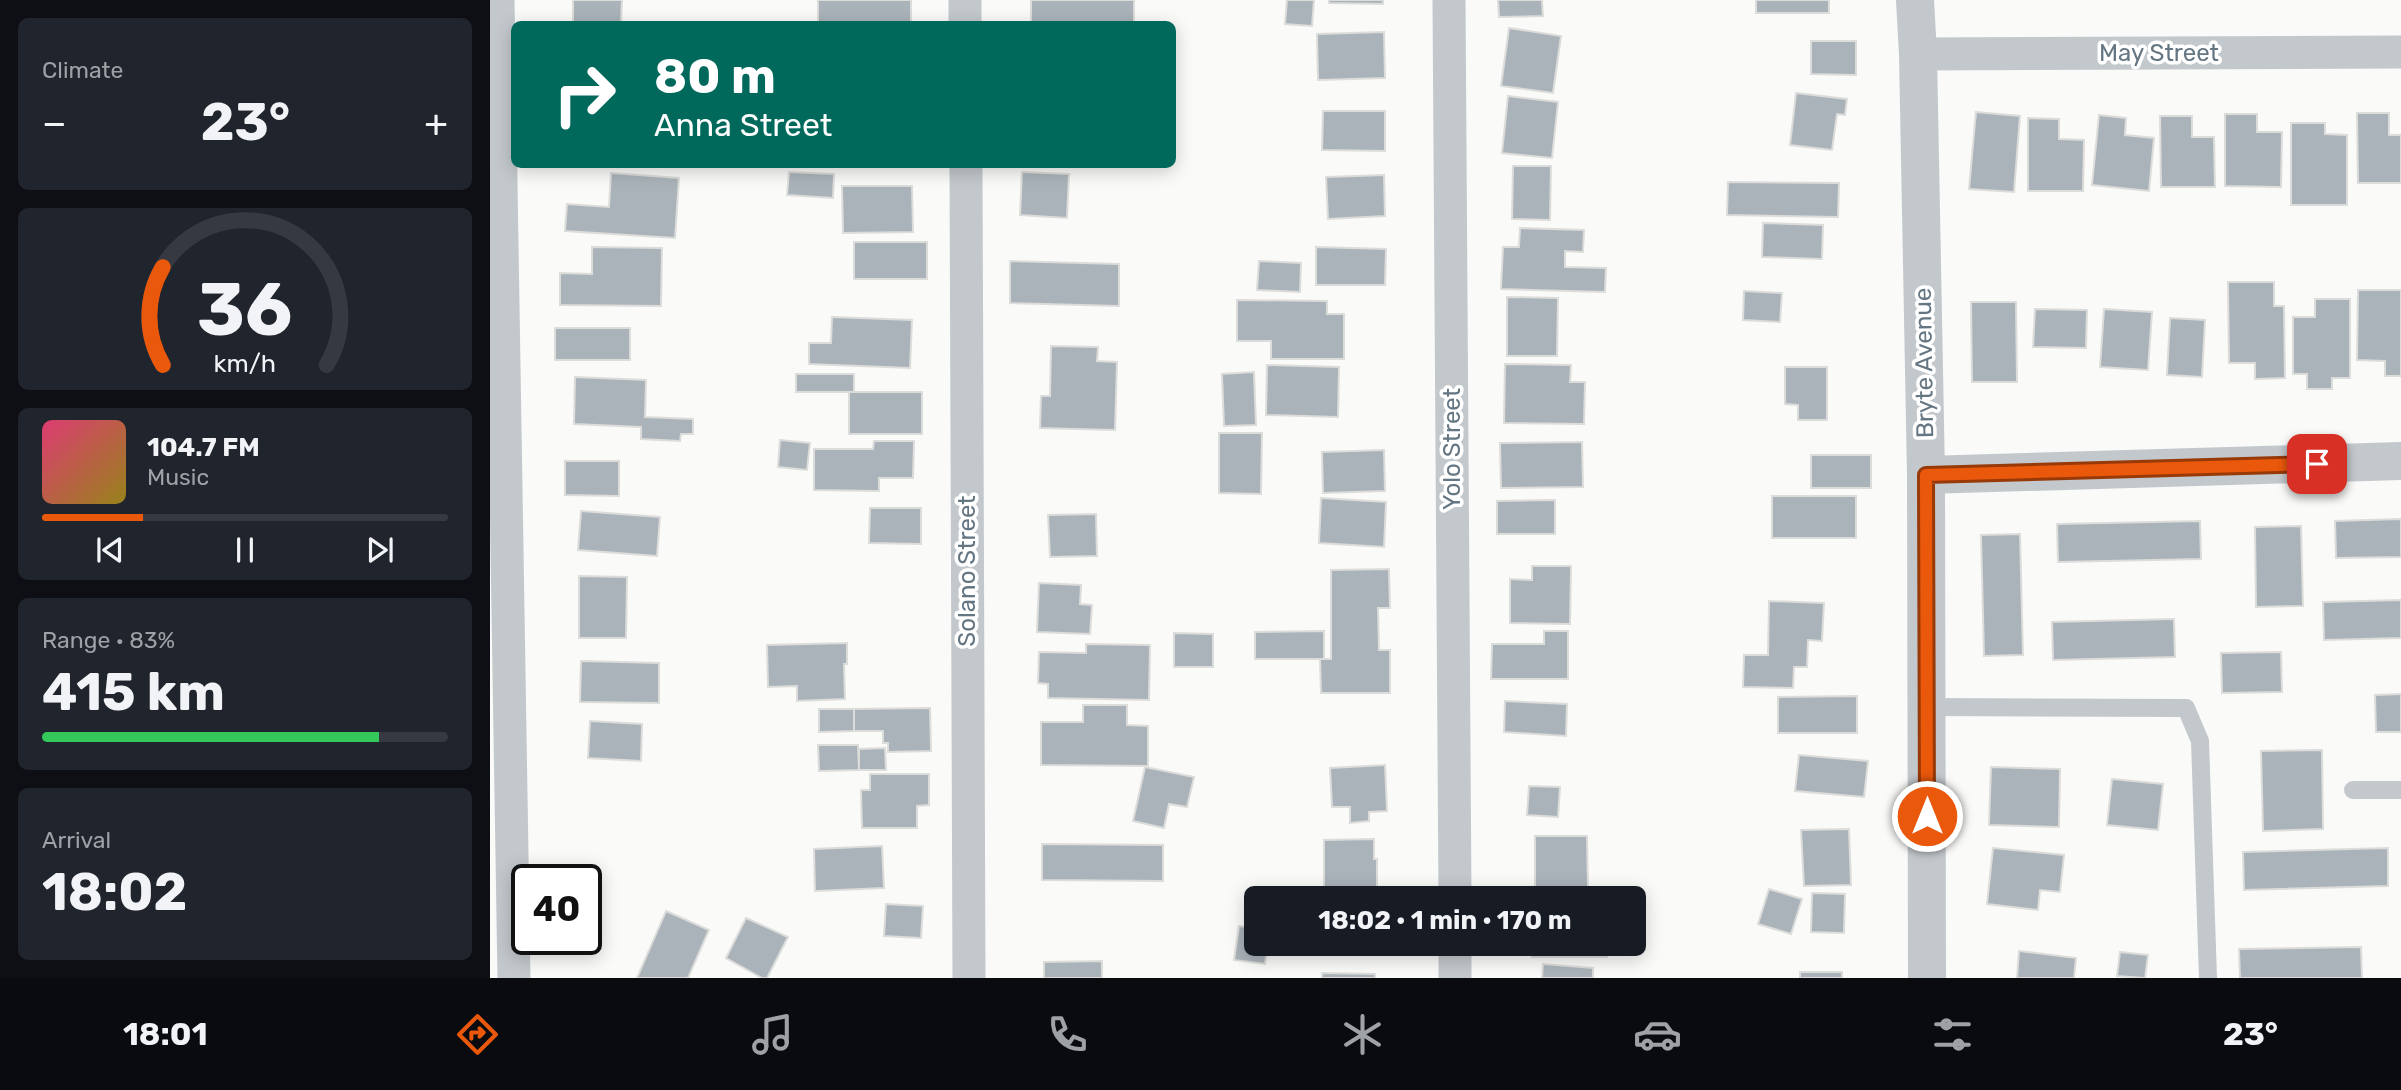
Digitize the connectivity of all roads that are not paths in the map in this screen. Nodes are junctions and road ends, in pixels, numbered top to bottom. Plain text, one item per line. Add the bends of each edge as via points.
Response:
1 (498, 0) edge
2 (965, 0) edge
3 (1449, 0) edge
4 (1915, 0) edge
5 (965, 21) edge
6 (2401, 52) edge
7 (1918, 54) junction
8 (966, 168) edge
9 (2401, 461) edge
10 (1926, 475) junction
11 (1927, 707) junction
12 (2353, 790) dead end
13 (2401, 790) edge
14 (1455, 886) edge
15 (1455, 956) edge
16 (490, 964) edge
17 (501, 978) edge
18 (514, 978) edge
19 (969, 978) edge
20 (1455, 978) edge
21 (1927, 978) edge
22 (2207, 978) edge

1 - 18 street
2 - 5 street
3 - 14 street, Yolo Street
4 - 7 street, Bryte Avenue
6 - 7 street, May Street
7 - 10 street, Bryte Avenue
8 - 19 street, Solano Street
9 - 10 street
10 - 11 street, Bryte Avenue
11 - 21 street, Bryte Avenue
11 - 22 lane via 2186,708 2200,741
12 - 13 lane
15 - 20 street
16 - 17 street

